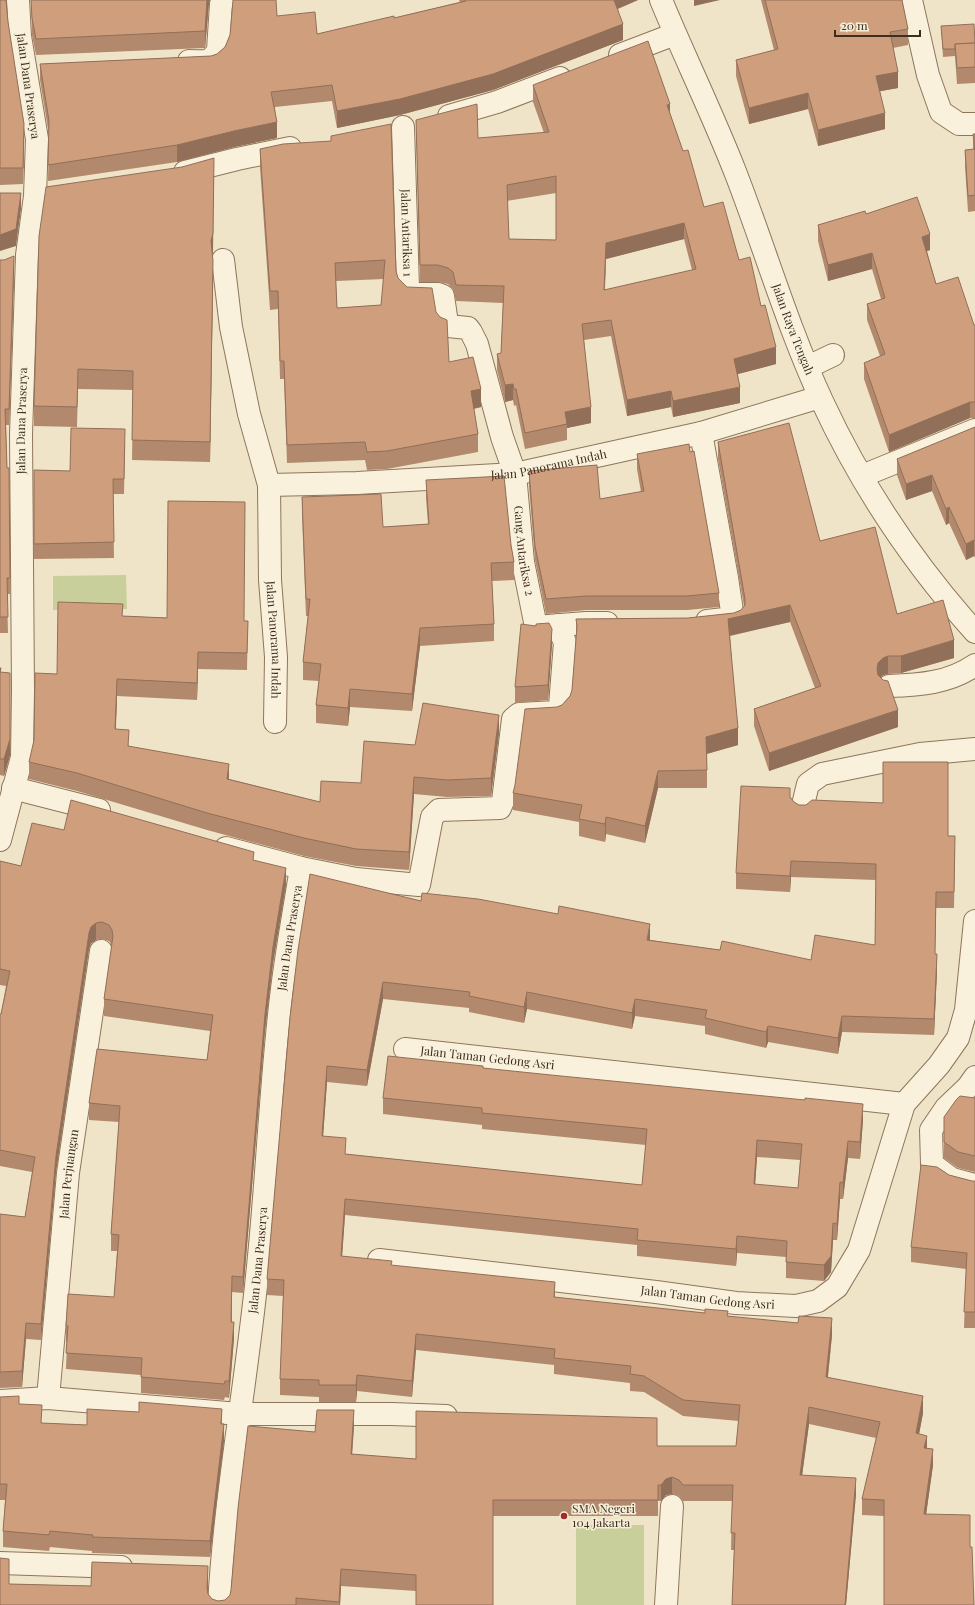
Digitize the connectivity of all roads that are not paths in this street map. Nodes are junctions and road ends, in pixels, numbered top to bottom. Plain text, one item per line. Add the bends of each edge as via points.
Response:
1 (18, 0) edge
2 (224, 0) edge
3 (661, 0) edge
4 (910, 0) edge
5 (675, 34) junction
6 (171, 62) edge
7 (601, 62) edge
8 (48, 67) edge
9 (26, 68) junction
10 (578, 71) edge
11 (975, 124) edge
12 (404, 127) junction
13 (381, 132) edge
14 (313, 144) edge
15 (164, 176) edge
16 (57, 193) edge
17 (24, 196) junction
18 (27, 255) junction
19 (223, 260) dead end
20 (7, 262) edge
21 (834, 355) dead end
22 (808, 367) junction
23 (820, 397) junction
24 (975, 430) edge
25 (701, 433) junction
26 (515, 474) junction
27 (862, 476) junction
28 (269, 485) junction
29 (688, 622) edge
30 (625, 623) edge
31 (559, 625) junction
32 (975, 632) edge
33 (975, 665) edge
34 (889, 686) edge
35 (275, 722) dead end
36 (975, 749) edge
37 (7, 799) edge
38 (802, 809) edge
39 (121, 817) edge
40 (0, 840) edge
41 (204, 842) edge
42 (301, 868) junction
43 (975, 921) edge
44 (101, 951) dead end
45 (405, 1050) dead end
46 (975, 1077) edge
47 (904, 1104) junction
48 (975, 1185) edge
49 (379, 1260) edge
50 (48, 1398) junction
51 (0, 1401) edge
52 (239, 1414) junction
53 (462, 1416) edge
54 (672, 1506) dead end
55 (0, 1563) edge
56 (142, 1568) edge
57 (219, 1605) edge
58 (666, 1605) edge

1 - 9 street, Jalan Dana Praserya via 20,36
2 - 6 street via 221,4 218,50 214,57 210,60
3 - 5 street, Jalan Raya Tengah
4 - 11 street via 928,75 941,112 959,124
5 - 7 street
5 - 22 street, Jalan Raya Tengah via 735,174
8 - 9 street
9 - 17 street, Jalan Dana Praserya via 37,139
10 - 12 street via 497,102
12 - 13 street
12 - 26 street, Jalan Antariksa 1 via 408,288 413,294 443,296 448,326 468,328 471,332 477,344 502,437
14 - 15 street
16 - 17 street
17 - 18 street, Jalan Dana Praserya
18 - 20 street
18 - 37 street, Jalan Dana Praserya via 21,434 22,757
19 - 28 street, Jalan Panorama Indah via 231,327 249,414
21 - 22 street
22 - 23 street, Jalan Raya Tengah
23 - 25 street, Jalan Panorama Indah
23 - 27 street, Jalan Raya Tengah
24 - 27 street
25 - 26 street, Jalan Panorama Indah
25 - 29 street via 733,618
26 - 28 street, Jalan Panorama Indah
26 - 31 street, Gang Antariksa 2 via 524,562 536,627
27 - 32 street, Jalan Raya Tengah via 904,545
28 - 35 street, Jalan Panorama Indah via 270,580 276,657
30 - 31 street via 586,622
31 - 42 street via 565,642 560,706 556,712 519,714 513,719 500,808 439,810 432,817 419,885 356,879
33 - 34 street via 950,678 922,685
36 - 38 street via 920,754 822,774 808,784
37 - 39 street
37 - 40 street, Jalan Dana Praserya
41 - 42 street
42 - 52 street, Jalan Dana Praserya via 281,996 257,1275
43 - 47 street, Jalan Taman Gedong Asri via 966,1010 958,1038 939,1065
44 - 50 street, Jalan Perjuangan via 68,1173
45 - 47 street, Jalan Taman Gedong Asri
46 - 48 street via 946,1108 931,1130 932,1164 952,1179
47 - 49 street, Jalan Taman Gedong Asri via 859,1250 837,1287 818,1301 796,1306 736,1303
50 - 51 street
50 - 52 street
52 - 53 street
52 - 57 street, Jalan Dana Praserya via 213,1570
54 - 58 street
55 - 56 street

